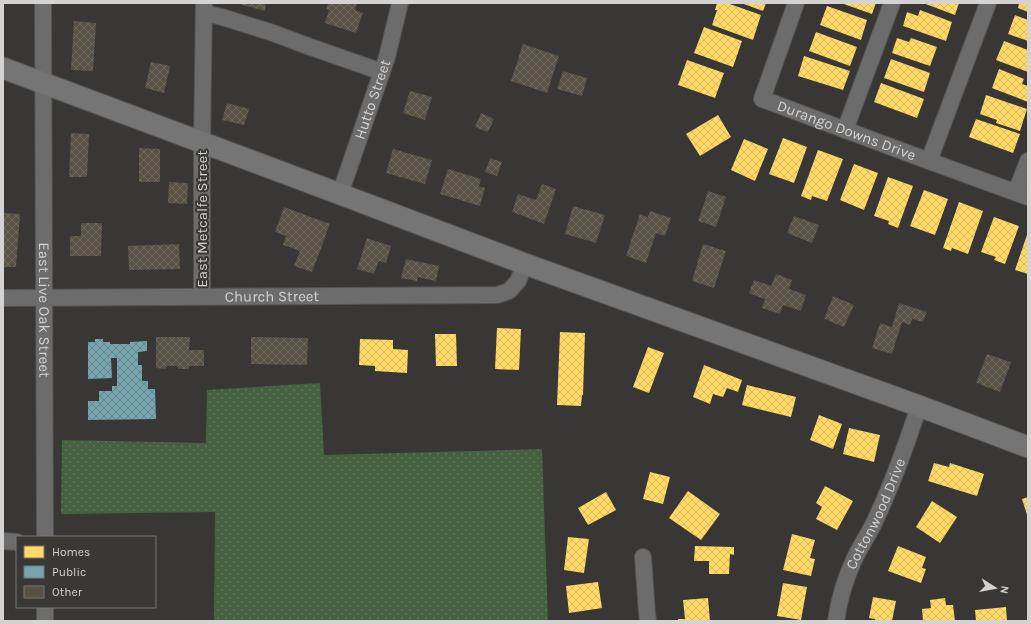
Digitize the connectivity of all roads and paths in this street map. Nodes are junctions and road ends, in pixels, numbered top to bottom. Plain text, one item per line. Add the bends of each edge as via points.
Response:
1 (43, 3) edge
2 (400, 3) edge
3 (796, 3) edge
4 (892, 3) edge
5 (988, 3) edge
6 (204, 8) edge
7 (3, 68) edge
8 (382, 72) junction
9 (43, 83) junction
10 (845, 130) junction
11 (202, 143) junction
12 (1028, 160) edge
13 (929, 161) junction
14 (340, 194) junction
15 (1022, 194) edge
16 (525, 264) junction
17 (202, 296) junction
18 (3, 298) edge
19 (44, 298) junction
20 (919, 406) junction
21 (1028, 447) edge
22 (45, 536) edge
23 (3, 541) edge
24 (16, 542) edge
25 (643, 556) dead end
26 (45, 608) edge
27 (45, 621) edge
28 (648, 621) edge
29 (836, 621) edge

1 - 9 street, East Live Oak Street
2 - 8 street, Hutto Street
3 - 10 street, Durango Downs Drive via 762,99
4 - 10 street
5 - 13 street
6 - 8 street via 222,17
6 - 11 street, East Metcalfe Street
7 - 9 main road
8 - 14 street, Hutto Street
9 - 11 main road
9 - 19 street, East Live Oak Street
10 - 13 street, Durango Downs Drive
11 - 14 main road
11 - 17 street, East Metcalfe Street
12 - 15 street
13 - 15 street, Durango Downs Drive
14 - 16 main road
16 - 17 street, Church Street via 518,281 509,291 497,294
16 - 20 main road
17 - 19 street, Church Street
18 - 19 street, Church Street
19 - 22 street, East Live Oak Street
20 - 21 main road
20 - 29 street, Cottonwood Drive via 899,465 847,578
23 - 24 street
25 - 28 street
26 - 27 street

